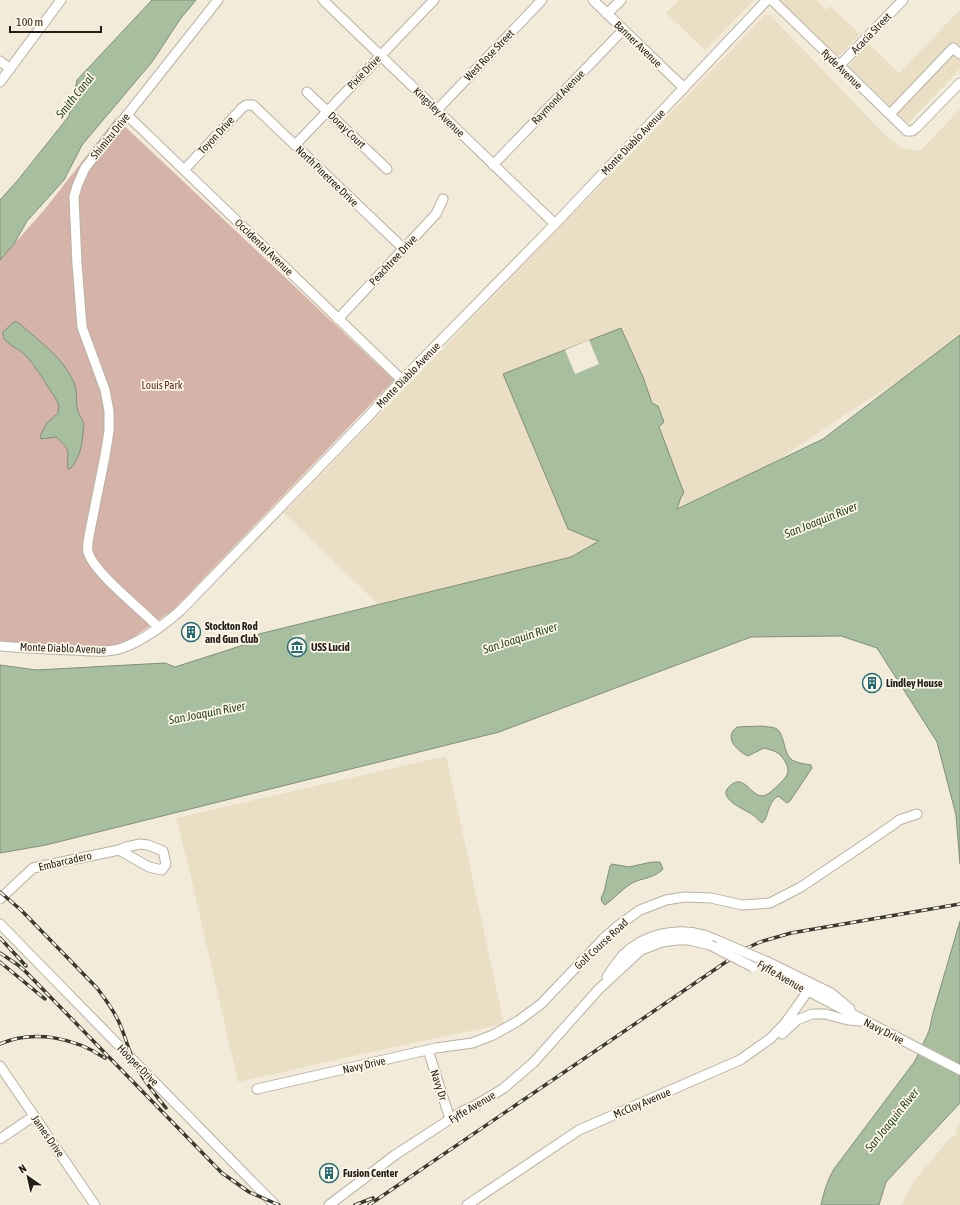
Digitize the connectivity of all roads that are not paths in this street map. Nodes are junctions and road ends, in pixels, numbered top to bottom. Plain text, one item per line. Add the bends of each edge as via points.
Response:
1 (61, 0) edge
2 (218, 0) edge
3 (323, 0) edge
4 (434, 0) edge
5 (542, 0) edge
6 (593, 0) edge
7 (621, 0) edge
8 (767, 0) edge
9 (772, 0) edge
10 (903, 0) edge
11 (607, 14) junction
12 (623, 30) junction
13 (960, 41) edge
14 (957, 51) edge
15 (380, 56) junction
16 (0, 61) edge
17 (839, 66) junction
18 (10, 69) junction
19 (0, 82) edge
20 (960, 83) edge
21 (684, 88) junction
22 (307, 92) dead end
23 (251, 105) joint
24 (437, 110) junction
25 (327, 111) junction
26 (890, 114) junction
27 (126, 116) junction
28 (295, 145) junction
29 (493, 164) junction
30 (387, 169) dead end
31 (184, 170) junction
32 (443, 198) dead end
33 (555, 224) junction
34 (403, 248) junction
35 (338, 318) junction
36 (402, 380) junction
37 (158, 627) junction
38 (0, 646) edge
39 (917, 814) dead end
40 (119, 850) junction
41 (0, 900) edge
42 (0, 924) edge
43 (758, 963) junction
44 (808, 991) junction
45 (863, 1021) junction
46 (472, 1043) joint
47 (428, 1050) junction
48 (0, 1066) edge
49 (960, 1070) edge
50 (715, 1072) junction
51 (257, 1089) dead end
52 (34, 1116) junction
53 (450, 1119) junction
54 (0, 1139) edge
55 (95, 1205) edge
56 (275, 1205) edge
57 (329, 1205) edge
58 (467, 1205) edge

1 - 18 street
2 - 27 street, Shimizu Drive
3 - 15 street, Kingsley Avenue
4 - 15 street, Pixie Drive
5 - 24 street, West Rose Street
6 - 11 street, Banner Avenue
7 - 11 street
8 - 21 street, Monte Diablo Avenue
9 - 17 street, Ryde Avenue
10 - 17 street, Acacia Street
11 - 12 street, Banner Avenue
12 - 21 street, Banner Avenue
12 - 29 street, Raymond Avenue
13 - 14 street
14 - 26 street
15 - 24 street, Kingsley Avenue
15 - 25 street, Pixie Drive
16 - 18 street
17 - 26 street, Ryde Avenue
18 - 19 street
20 - 26 street, Ryde Avenue via 912,131 908,131
21 - 33 street, Monte Diablo Avenue
22 - 25 street, Doray Court
23 - 28 street, North Pinetree Drive via 257,107
23 - 31 street, Toyon Drive via 242,108
24 - 29 street, Kingsley Avenue
25 - 28 street, Pixie Drive
25 - 30 street, Doray Court
27 - 31 street, Occidental Avenue
27 - 37 street, Shimizu Drive via 85,168 76,186 74,207 82,327 105,390 109,431 87,551 101,573
28 - 34 street, North Pinetree Drive
29 - 33 street, Kingsley Avenue
31 - 35 street, Occidental Avenue
32 - 34 street, Peachtree Drive via 436,214
33 - 36 street, Monte Diablo Avenue
34 - 35 street, Peachtree Drive
35 - 36 street, Occidental Avenue
36 - 37 street, Monte Diablo Avenue via 181,610
37 - 38 street, Monte Diablo Avenue via 123,647 108,651
39 - 46 street, Golf Course Road via 899,820 807,883 770,904 742,905 711,898 684,897 666,900 640,910 603,939 536,1008 506,1028
40 - 40 street, Embarcadero via 148,844 163,851 166,866 162,870 155,869
40 - 41 street, Embarcadero via 33,868
42 - 56 street, Hooper Drive
43 - 44 street, Fyffe Avenue via 772,977
43 - 45 street via 831,993
43 - 53 street, Fyffe Avenue, bridge via 716,943 676,940 641,950 598,990 534,1062 504,1088
44 - 45 street, Navy Drive
44 - 50 street, McCloy Avenue via 771,1038 740,1060
45 - 49 street, Navy Drive
45 - 50 street via 812,1014 797,1020 756,1056
46 - 47 street, Navy Drive
47 - 51 street, Navy Drive
47 - 53 street, Navy Dr
48 - 52 street, James Drive
50 - 58 street, McCloy Avenue via 579,1130
52 - 54 street
52 - 55 street, James Drive
53 - 57 street, Fyffe Avenue via 395,1155

